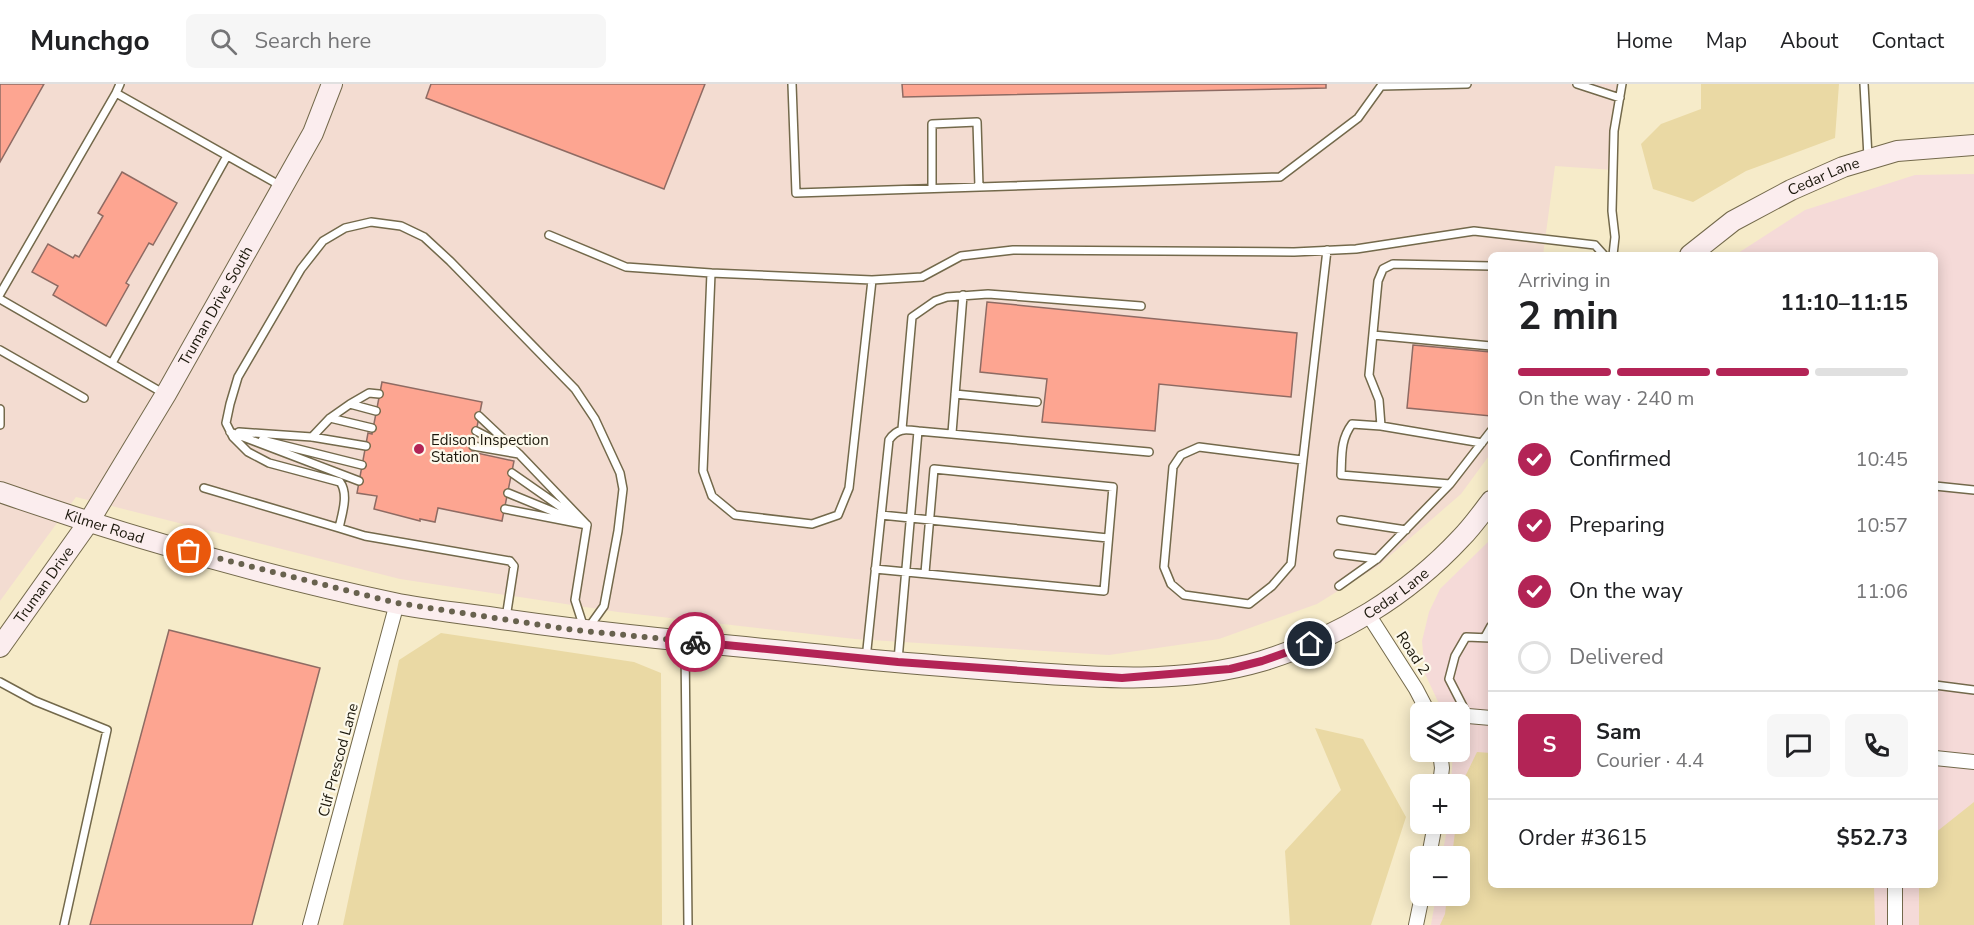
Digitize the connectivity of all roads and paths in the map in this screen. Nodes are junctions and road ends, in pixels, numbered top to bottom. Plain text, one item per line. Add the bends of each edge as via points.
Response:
1 (120, 84) edge
2 (332, 84) edge
3 (792, 84) edge
4 (1447, 84) edge
5 (1467, 84) edge
6 (1577, 84) edge
7 (1622, 84) edge
8 (1864, 84) edge
9 (1381, 85) edge
10 (116, 93) junction
11 (1620, 98) junction
12 (1974, 145) edge
13 (227, 156) junction
14 (1869, 159) junction
15 (283, 187) junction
16 (979, 187) junction
17 (932, 188) junction
18 (549, 235) dead end
19 (1327, 250) junction
20 (1601, 252) edge
21 (1614, 252) edge
22 (1694, 252) edge
23 (1488, 266) edge
24 (711, 273) junction
25 (872, 280) junction
26 (0, 294) edge
27 (963, 295) junction
28 (0, 299) edge
29 (1141, 306) dead end
30 (1372, 334) junction
31 (1488, 346) edge
32 (0, 350) edge
33 (112, 363) junction
34 (166, 394) junction
35 (379, 394) dead end
36 (955, 394) junction
37 (84, 398) dead end
38 (1036, 402) dead end
39 (350, 404) junction
40 (0, 409) edge
41 (376, 411) dead end
42 (479, 416) dead end
43 (330, 418) junction
44 (0, 425) edge
45 (1381, 426) junction
46 (372, 428) dead end
47 (902, 429) junction
48 (476, 431) dead end
49 (918, 431) junction
50 (230, 432) junction
51 (952, 433) junction
52 (1488, 435) edge
53 (312, 437) junction
54 (1482, 442) junction
55 (366, 446) dead end
56 (473, 446) dead end
57 (1149, 452) dead end
58 (519, 454) junction
59 (1302, 460) junction
60 (362, 465) dead end
61 (512, 473) dead end
62 (359, 481) dead end
63 (1450, 484) junction
64 (1938, 486) edge
65 (204, 488) dead end
66 (1974, 490) edge
67 (0, 492) edge
68 (508, 493) dead end
69 (1488, 505) edge
70 (505, 509) dead end
71 (881, 515) junction
72 (911, 518) junction
73 (930, 520) junction
74 (1341, 520) dead end
75 (88, 523) junction
76 (587, 525) junction
77 (339, 528) junction
78 (1406, 530) junction
79 (1108, 538) junction
80 (1338, 554) dead end
81 (1377, 559) junction
82 (875, 569) junction
83 (905, 572) junction
84 (925, 573) junction
85 (1339, 586) dead end
86 (397, 603) junction
87 (1368, 614) junction
88 (505, 620) junction
89 (586, 631) junction
90 (1488, 637) edge
91 (684, 641) junction
92 (0, 647) edge
93 (866, 659) junction
94 (898, 662) junction
95 (1172, 675) joint
96 (0, 682) edge
97 (1938, 685) edge
98 (1974, 690) edge
99 (1423, 702) edge
100 (1461, 702) edge
101 (1470, 716) edge
102 (1488, 718) edge
103 (1938, 758) edge
104 (1974, 762) edge
105 (1895, 888) edge
106 (1420, 906) edge
107 (64, 925) edge
108 (310, 925) edge
109 (688, 925) edge
110 (1416, 925) edge
111 (1895, 925) edge

1 - 10 lane
2 - 15 street, Truman Drive South via 313,133
3 - 17 lane via 796,193
4 - 5 lane
4 - 9 lane
6 - 11 lane
7 - 11 lane
8 - 14 lane
9 - 16 lane via 1358,118 1280,177
10 - 13 lane
10 - 26 lane
11 - 21 lane via 1614,131 1611,211
12 - 14 street, Cedar Lane via 1897,151
13 - 15 lane
13 - 33 lane
14 - 22 street, Cedar Lane via 1791,190 1733,220
15 - 34 street, Truman Drive South
16 - 17 lane
16 - 17 lane via 977,122 932,124
18 - 24 lane via 626,267
19 - 20 lane via 1474,231 1595,245
19 - 25 lane via 1013,250 961,256 922,277
19 - 59 lane
23 - 30 lane via 1393,264 1383,269
24 - 25 lane
24 - 25 lane via 703,471 712,496 735,515 812,525 838,515 849,488
27 - 29 lane
27 - 36 lane
27 - 47 lane via 935,301 912,317
28 - 33 lane
30 - 31 lane
30 - 45 lane via 1369,375 1379,400
32 - 37 lane
33 - 34 lane
34 - 75 street, Truman Drive South
35 - 39 lane via 369,393
36 - 38 lane
36 - 51 lane
39 - 41 lane
39 - 43 lane
40 - 44 lane
42 - 58 lane
43 - 46 lane
43 - 53 lane
45 - 54 lane
45 - 63 lane via 1352,424 1342,444 1341,475
47 - 49 lane
47 - 71 lane via 889,440
48 - 58 lane
49 - 51 lane
49 - 72 lane
50 - 53 lane
50 - 60 lane
50 - 62 lane
50 - 77 lane via 248,452 269,463 340,482 345,496
50 - 89 lane via 226,423 238,377 301,269 323,241 345,228 371,222 401,226 424,237 575,389 595,419 620,473 621,511 604,606
51 - 57 lane
52 - 54 lane
53 - 55 lane
54 - 63 lane
56 - 58 lane
58 - 76 lane
59 - 59 lane via 1291,564 1272,586 1249,604 1184,595 1172,584 1164,567 1173,468 1181,454 1199,447
61 - 76 lane
63 - 78 lane
64 - 66 lane
65 - 77 lane
67 - 75 street, Kilmer Road
68 - 76 lane
69 - 87 street, Cedar Lane via 1425,573
70 - 76 lane
71 - 72 lane
71 - 82 lane
72 - 73 lane
72 - 83 lane
73 - 79 lane
73 - 79 lane via 934,470 1113,487
73 - 84 lane
74 - 78 lane
75 - 86 street, Kilmer Road
75 - 92 street, Truman Drive
76 - 89 lane via 575,600
77 - 88 lane via 510,561 514,566
78 - 81 lane
79 - 84 lane via 1104,591
80 - 81 lane
81 - 85 lane
82 - 83 lane
82 - 93 lane
83 - 84 lane
83 - 94 lane
86 - 88 street, Kilmer Road
86 - 108 street, Clif Prescod Lane
87 - 95 street, Cedar Lane via 1310,644 1262,661
87 - 99 street, Road 2
88 - 89 street, Kilmer Road
89 - 91 street, Kilmer Road
90 - 100 lane via 1466,637 1455,656 1449,679
91 - 93 street, Kilmer Road
91 - 109 lane
93 - 94 street, Kilmer Road
94 - 95 street, Kilmer Road via 1113,678
96 - 107 lane via 35,701 107,730
97 - 98 lane
101 - 102 street
103 - 104 street
105 - 111 street
106 - 110 street

